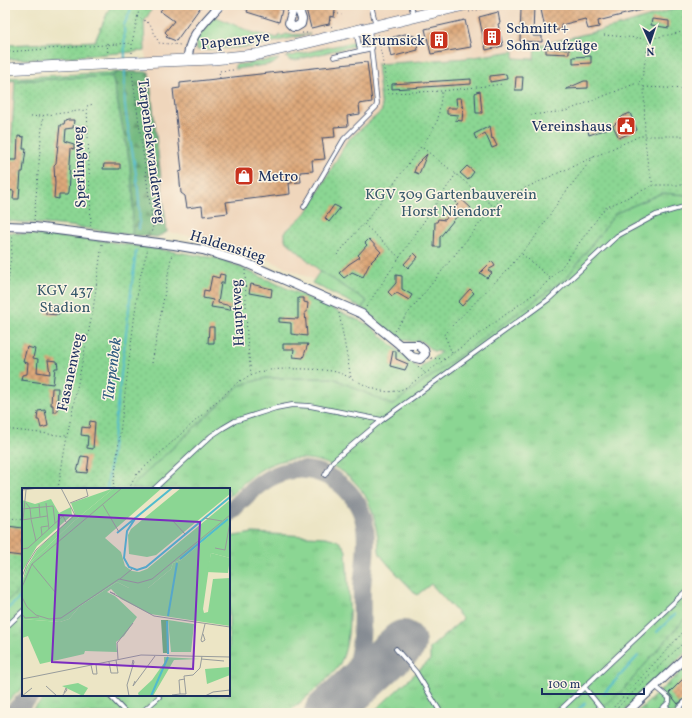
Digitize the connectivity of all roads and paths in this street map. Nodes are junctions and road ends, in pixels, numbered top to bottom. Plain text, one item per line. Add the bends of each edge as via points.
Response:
1 (140, 5) edge
2 (220, 5) edge
3 (371, 5) edge
4 (411, 5) edge
5 (464, 5) edge
6 (342, 15) dead end
7 (137, 16) junction
8 (414, 17) junction
9 (372, 27) junction
10 (333, 29) dead end
11 (356, 31) junction
12 (687, 31) edge
13 (604, 35) dead end
14 (649, 39) junction
15 (131, 42) junction
16 (107, 43) junction
17 (176, 45) dead end
18 (372, 48) junction
19 (360, 50) junction
20 (5, 52) edge
21 (108, 55) dead end
22 (334, 56) dead end
23 (135, 60) junction
24 (188, 60) junction
25 (5, 69) edge
26 (233, 70) dead end
27 (132, 72) dead end
28 (220, 78) dead end
29 (638, 83) junction
30 (503, 84) dead end
31 (644, 87) junction
32 (687, 89) edge
33 (442, 91) junction
34 (94, 104) dead end
35 (87, 110) junction
36 (531, 115) dead end
37 (43, 116) junction
38 (32, 117) dead end
39 (645, 135) junction
40 (687, 136) edge
41 (422, 147) junction
42 (596, 155) junction
43 (456, 174) junction
44 (654, 185) junction
45 (687, 185) edge
46 (687, 206) edge
47 (304, 207) dead end
48 (493, 207) junction
49 (364, 224) junction
50 (5, 226) edge
51 (14, 227) junction
52 (34, 227) junction
53 (91, 234) junction
54 (103, 236) junction
55 (150, 242) junction
56 (174, 245) junction
57 (521, 254) junction
58 (337, 255) dead end
59 (400, 258) junction
60 (246, 264) junction
61 (550, 278) junction
62 (338, 302) junction
63 (5, 314) edge
64 (362, 314) junction
65 (389, 336) junction
66 (400, 345) junction
67 (452, 353) junction
68 (425, 354) junction
69 (445, 359) junction
70 (152, 363) dead end
71 (251, 375) junction
72 (351, 378) junction
73 (382, 420) junction
74 (5, 429) edge
75 (67, 436) junction
76 (325, 475) dead end
77 (58, 488) edge
78 (113, 488) edge
79 (130, 488) edge
80 (155, 488) edge
81 (5, 517) edge
82 (22, 520) edge
83 (687, 590) edge
84 (22, 612) edge
85 (5, 628) edge
86 (687, 628) edge
87 (687, 639) edge
88 (396, 650) dead end
89 (687, 656) edge
90 (655, 686) junction
91 (585, 688) junction
92 (111, 696) edge
93 (159, 697) dead end
94 (687, 700) edge
95 (666, 706) junction
96 (126, 713) edge
97 (141, 713) edge
98 (441, 713) edge
99 (557, 713) edge
100 (607, 713) edge
101 (612, 713) edge
102 (626, 713) edge
103 (658, 713) edge
104 (674, 713) edge

1 - 7 path, Tarpenbekwanderweg
2 - 24 street via 192,39 188,48
3 - 9 lane
4 - 8 lane
5 - 8 main road, Papenreye
6 - 10 path via 335,13 334,18 331,17 329,25
7 - 15 path, Tarpenbekwanderweg
7 - 17 path via 150,24 159,44
8 - 9 main road, Papenreye
9 - 11 main road, Papenreye
9 - 18 lane
9 - 33 path via 388,93
11 - 19 lane
11 - 24 main road, Papenreye via 255,55
12 - 14 path
13 - 14 path
14 - 29 path via 642,79
15 - 16 path
15 - 23 path, Tarpenbekwanderweg
16 - 20 path
16 - 21 path
18 - 19 lane
18 - 47 lane via 376,107 344,139
19 - 22 lane
23 - 24 main road, Papenreye
23 - 25 main road, Papenreye, bridge
26 - 28 path via 219,71
27 - 55 path, Tarpenbekwanderweg via 153,226
29 - 31 path
29 - 36 path via 566,111
30 - 33 path
31 - 32 path
31 - 39 path
33 - 41 path via 438,119
34 - 35 path, Sperlingweg via 87,106
35 - 37 path
35 - 53 path, Sperlingweg
37 - 38 path
37 - 52 path
39 - 40 path
39 - 42 path
39 - 44 path via 650,177
41 - 43 path
41 - 49 path
42 - 48 path via 514,192
42 - 57 path
43 - 48 path
43 - 59 path
44 - 45 path
44 - 61 path via 605,208 570,256
46 - 73 lane via 656,215 617,236 549,299
48 - 65 path
49 - 58 path
49 - 59 path
50 - 51 street, Haldenstieg
51 - 52 street, Haldenstieg
51 - 63 path
52 - 53 street, Haldenstieg
53 - 54 street, Haldenstieg
54 - 55 street, Haldenstieg
54 - 75 path, Fasanenweg via 93,310
55 - 56 street, Haldenstieg
55 - 78 path, Tarpenbekwanderweg via 139,281
56 - 60 street, Haldenstieg via 203,250
56 - 70 path
57 - 61 path
57 - 67 path via 444,334
59 - 64 path
60 - 62 street, Haldenstieg
60 - 71 path, Hauptweg via 244,274
61 - 67 path via 539,290
62 - 64 street, Haldenstieg
62 - 72 path
64 - 65 street, Haldenstieg
65 - 66 street, Haldenstieg
66 - 68 street via 418,345
66 - 68 street, Haldenstieg via 412,357 420,359
67 - 69 path
68 - 69 path via 432,358
69 - 72 path via 407,387 391,393
71 - 72 path via 272,370 328,370
71 - 79 path via 238,382 136,475
73 - 76 lane via 333,461
73 - 80 lane via 310,406 292,405 276,408 235,421 217,432
74 - 75 path
75 - 77 path, Fasanenweg
81 - 82 path
83 - 91 lane
84 - 85 lane
86 - 100 path
87 - 101 path
88 - 98 lane via 416,672
89 - 90 street
90 - 95 lane via 669,698
90 - 102 street
91 - 99 lane
91 - 100 lane
92 - 96 lane
93 - 97 lane
94 - 104 lane
95 - 103 lane
95 - 104 lane

